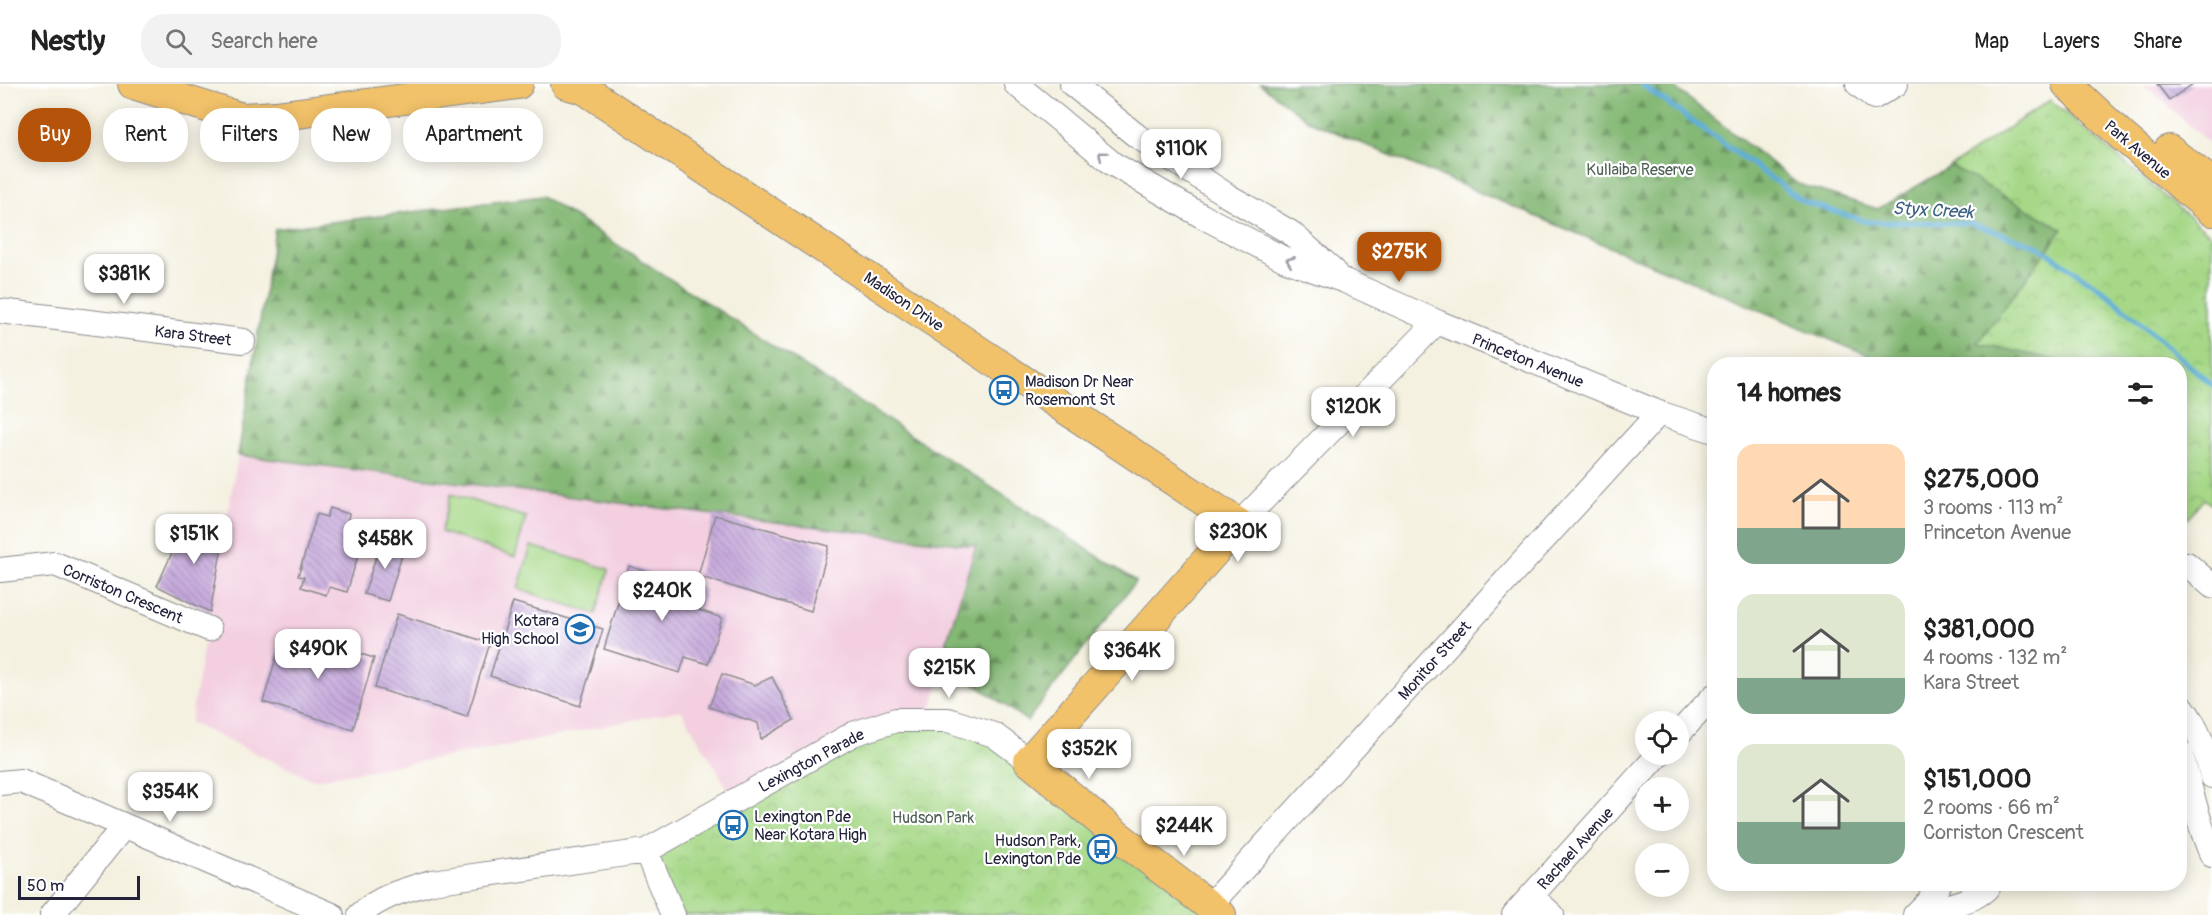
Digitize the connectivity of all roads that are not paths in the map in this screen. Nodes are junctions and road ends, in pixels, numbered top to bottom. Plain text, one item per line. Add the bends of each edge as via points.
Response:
1 (136, 84) edge
2 (518, 84) edge
3 (566, 84) edge
4 (1016, 84) edge
5 (1072, 84) edge
6 (1858, 84) edge
7 (1896, 84) edge
8 (2067, 84) edge
9 (2087, 84) edge
10 (2132, 144) junction
11 (2212, 183) edge
12 (2212, 194) edge
13 (2212, 211) edge
14 (1344, 281) junction
15 (0, 311) edge
16 (1437, 322) junction
17 (243, 341) dead end
18 (1659, 413) junction
19 (1707, 429) edge
20 (1239, 524) junction
21 (2187, 564) dead end
22 (0, 570) edge
23 (2212, 586) edge
24 (209, 629) dead end
25 (1707, 703) edge
26 (2187, 713) edge
27 (1689, 722) edge
28 (1029, 761) junction
29 (1649, 765) edge
30 (2187, 775) edge
31 (2212, 776) edge
32 (0, 783) edge
33 (124, 826) junction
34 (646, 851) junction
35 (2212, 855) edge
36 (1934, 891) edge
37 (1986, 891) edge
38 (1532, 897) junction
39 (1215, 910) edge
40 (1916, 914) edge
41 (52, 915) edge
42 (332, 915) edge
43 (360, 915) edge
44 (674, 915) edge
45 (1515, 915) edge
46 (1552, 915) edge

1 - 2 main road via 242,118
3 - 20 main road, Madison Drive via 584,89
14 -> 4 street, Princeton Avenue via 1286,260 1113,164
5 - 14 street, Princeton Avenue via 1137,136 1291,233
6 - 7 street via 1874,97
8 - 10 main road, Park Avenue
9 - 11 main road, Park Avenue
10 - 12 main road via 2156,153
10 - 13 main road, Park Avenue
14 - 16 street, Princeton Avenue
15 - 17 street, Kara Street
16 - 18 street, Princeton Avenue
16 - 20 street
18 - 19 street, Princeton Avenue
18 - 39 street, Monitor Street
20 - 28 main road
21 - 23 street
22 - 24 street, Corriston Crescent via 55,564
25 - 27 street
26 - 31 street via 2205,747
28 - 34 street, Lexington Parade via 994,735 948,720 896,720 853,734
28 - 39 main road, Lexington Parade
29 - 38 street, Rachael Avenue
30 - 35 street via 2200,828
32 - 33 street via 21,781
33 - 41 street
33 - 42 street
34 - 43 street, Lexington Parade via 432,882 398,891
34 - 44 street
36 - 40 street
37 - 40 street
38 - 45 street, Rachael Avenue
38 - 46 street

